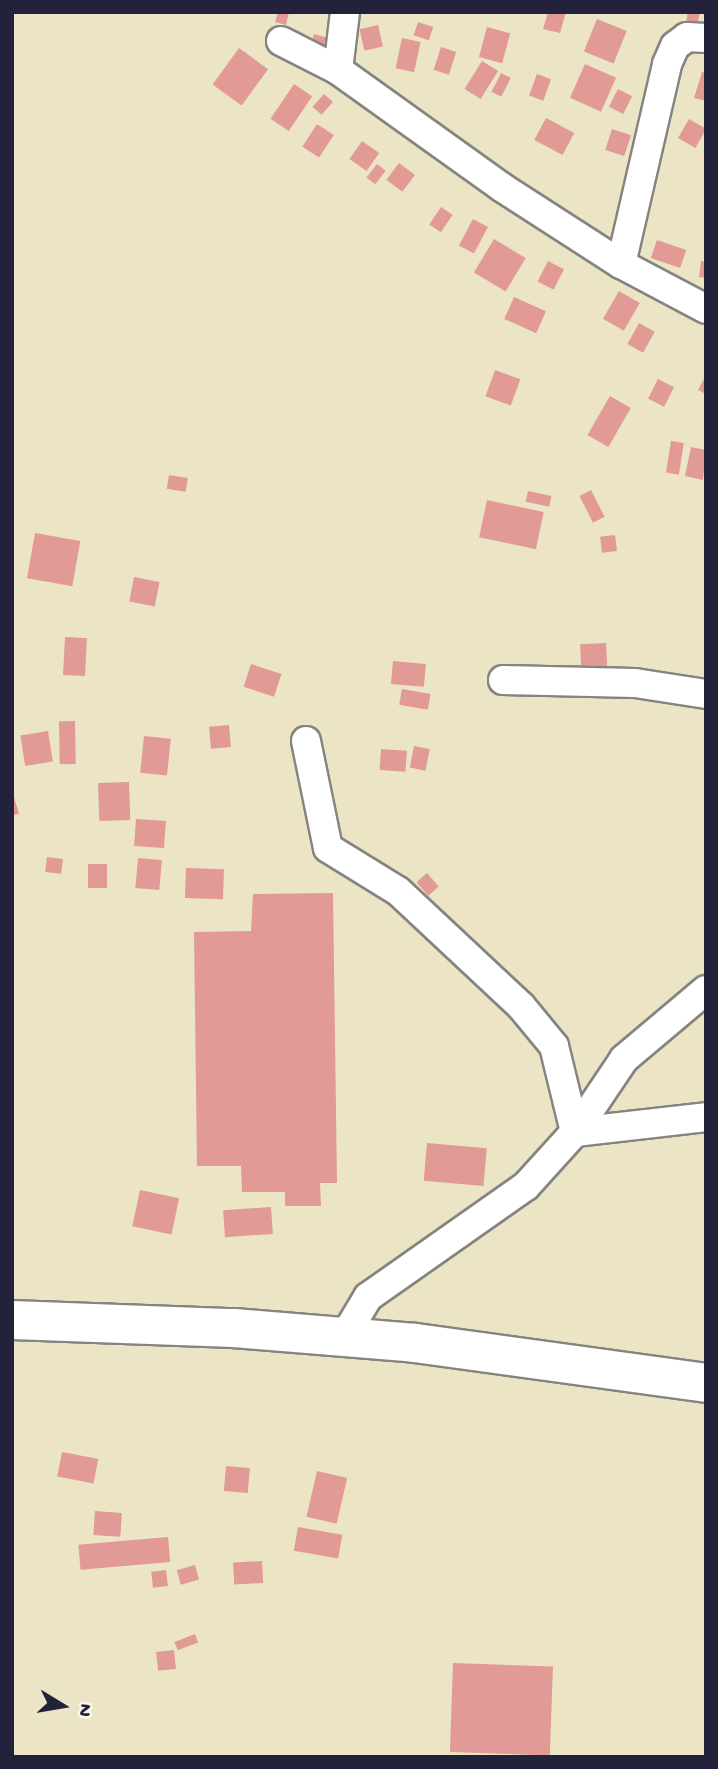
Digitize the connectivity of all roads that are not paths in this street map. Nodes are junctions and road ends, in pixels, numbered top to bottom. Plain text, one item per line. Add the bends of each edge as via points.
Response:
1 (345, 12) edge
2 (706, 38) edge
3 (281, 41) dead end
4 (338, 70) junction
5 (621, 264) junction
6 (706, 309) edge
7 (503, 680) dead end
8 (706, 694) edge
9 (306, 741) dead end
10 (706, 990) edge
11 (706, 1117) edge
12 (575, 1132) junction
13 (12, 1321) edge
14 (344, 1337) junction
15 (706, 1383) edge

1 - 4 street
2 - 5 street via 687,37 675,46 667,64
3 - 4 street
4 - 5 street via 503,188
5 - 6 street
7 - 8 street via 635,683
9 - 12 street via 328,848 398,891 521,1006 554,1046
10 - 12 street via 624,1059
11 - 12 street
12 - 14 street via 526,1186 368,1297
13 - 14 main road
14 - 15 main road

